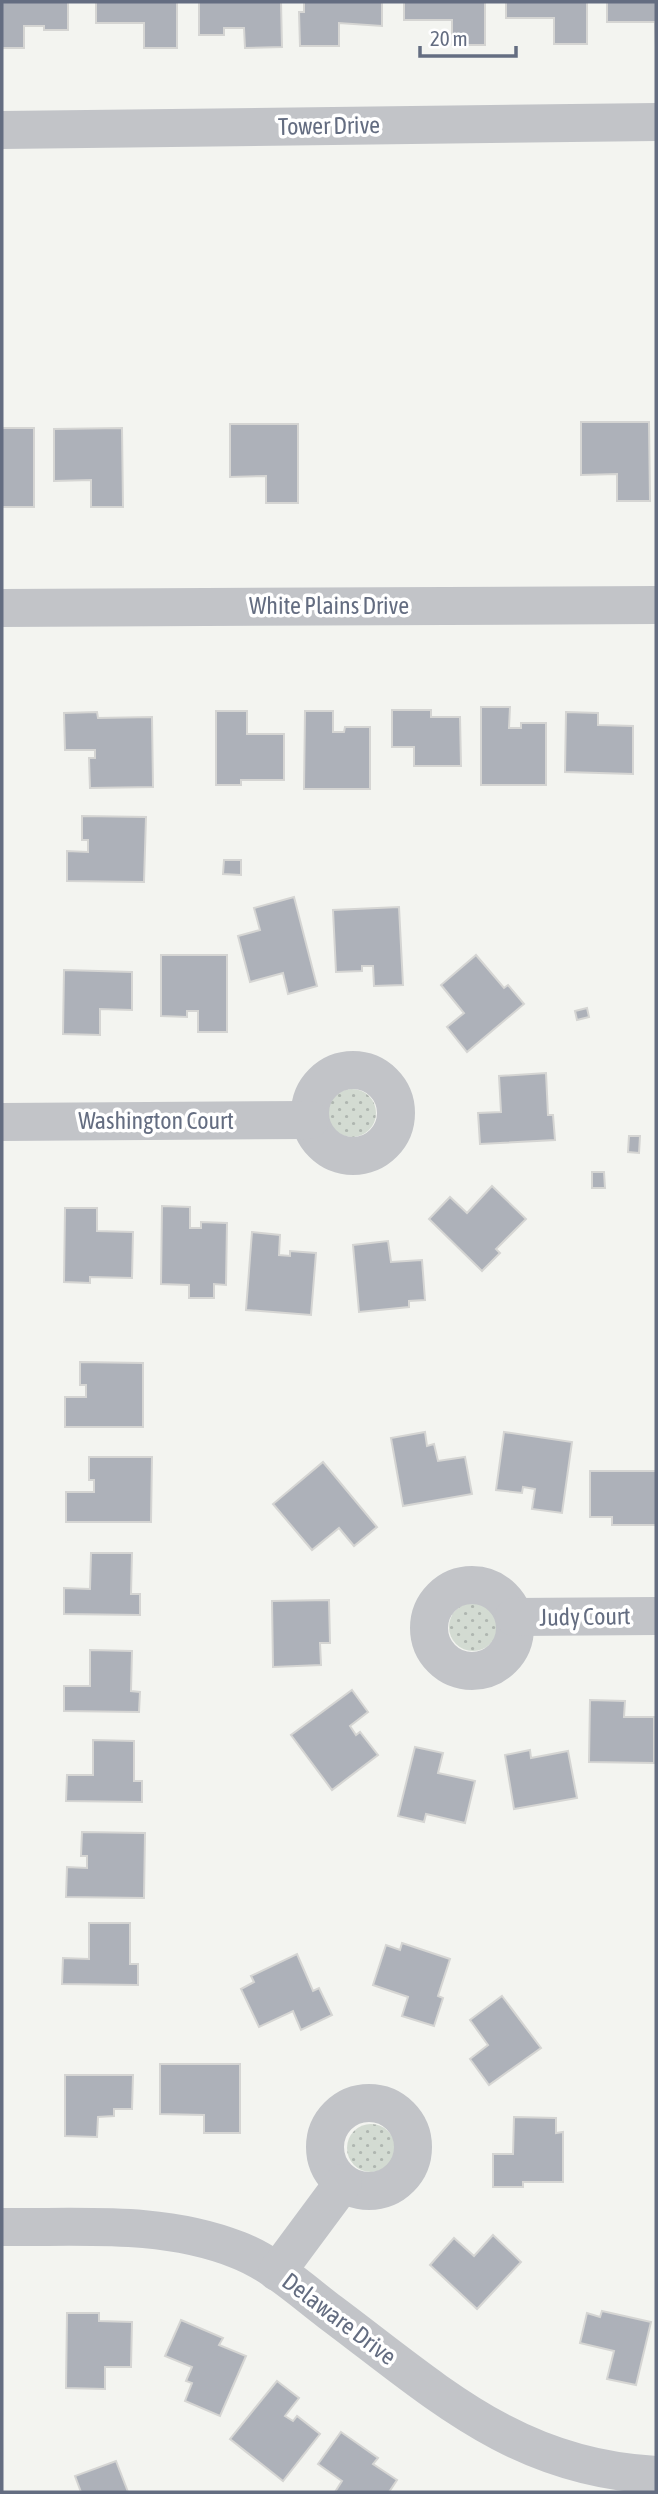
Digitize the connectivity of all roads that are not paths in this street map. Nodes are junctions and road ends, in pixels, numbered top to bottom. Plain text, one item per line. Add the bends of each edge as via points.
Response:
1 (656, 122) edge
2 (2, 130) edge
3 (656, 605) edge
4 (2, 608) edge
5 (310, 1120) dead end
6 (2, 1122) edge
7 (656, 1616) edge
8 (514, 1617) dead end
9 (343, 2183) dead end
10 (2, 2227) edge
11 (277, 2272) junction
12 (656, 2475) edge

1 - 2 street, Tower Drive
3 - 4 street, White Plains Drive
5 - 6 street, Washington Court
7 - 8 street, Judy Court
9 - 11 street
10 - 11 street, Delaware Drive via 154,2228 198,2235 241,2251
11 - 12 street, Delaware Drive via 495,2432 577,2465

